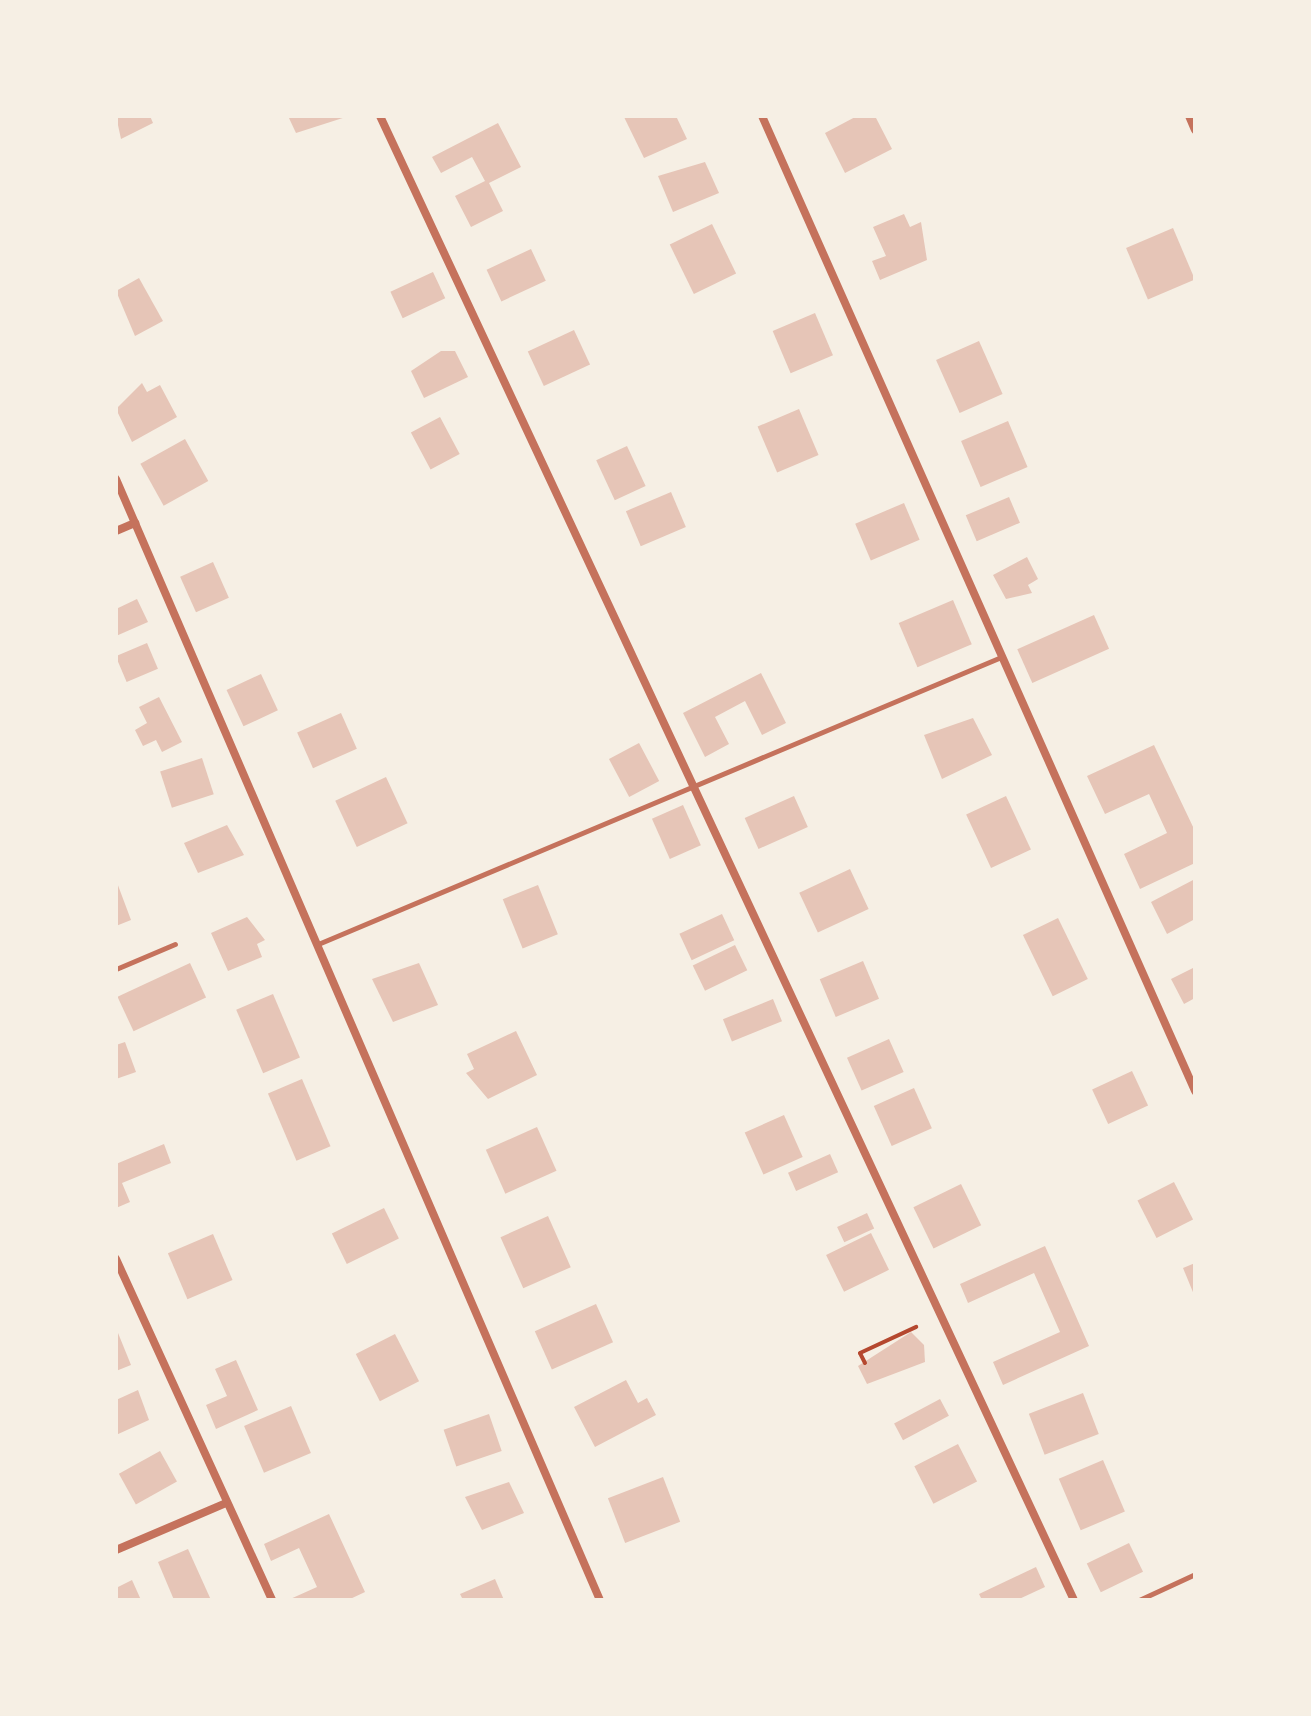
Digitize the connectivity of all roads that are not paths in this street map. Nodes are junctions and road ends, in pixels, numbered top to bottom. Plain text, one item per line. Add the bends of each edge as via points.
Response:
1 (380, 116) edge
2 (762, 116) edge
3 (1189, 116) edge
4 (1195, 130) edge
5 (116, 479) edge
6 (135, 523) junction
7 (116, 531) edge
8 (1001, 657) junction
9 (690, 784) junction
10 (175, 944) dead end
11 (318, 944) junction
12 (116, 969) edge
13 (1195, 1091) edge
14 (116, 1259) edge
15 (226, 1503) junction
16 (116, 1550) edge
17 (1195, 1574) edge
18 (272, 1600) edge
19 (600, 1600) edge
20 (1074, 1600) edge
21 (1139, 1600) edge

1 - 9 street
2 - 8 street
3 - 4 street
5 - 6 street
6 - 7 street
6 - 11 street
8 - 9 lane
8 - 13 street
9 - 11 lane
9 - 20 street
10 - 12 lane
11 - 19 street
14 - 15 street
15 - 16 street
15 - 18 street
17 - 21 lane

